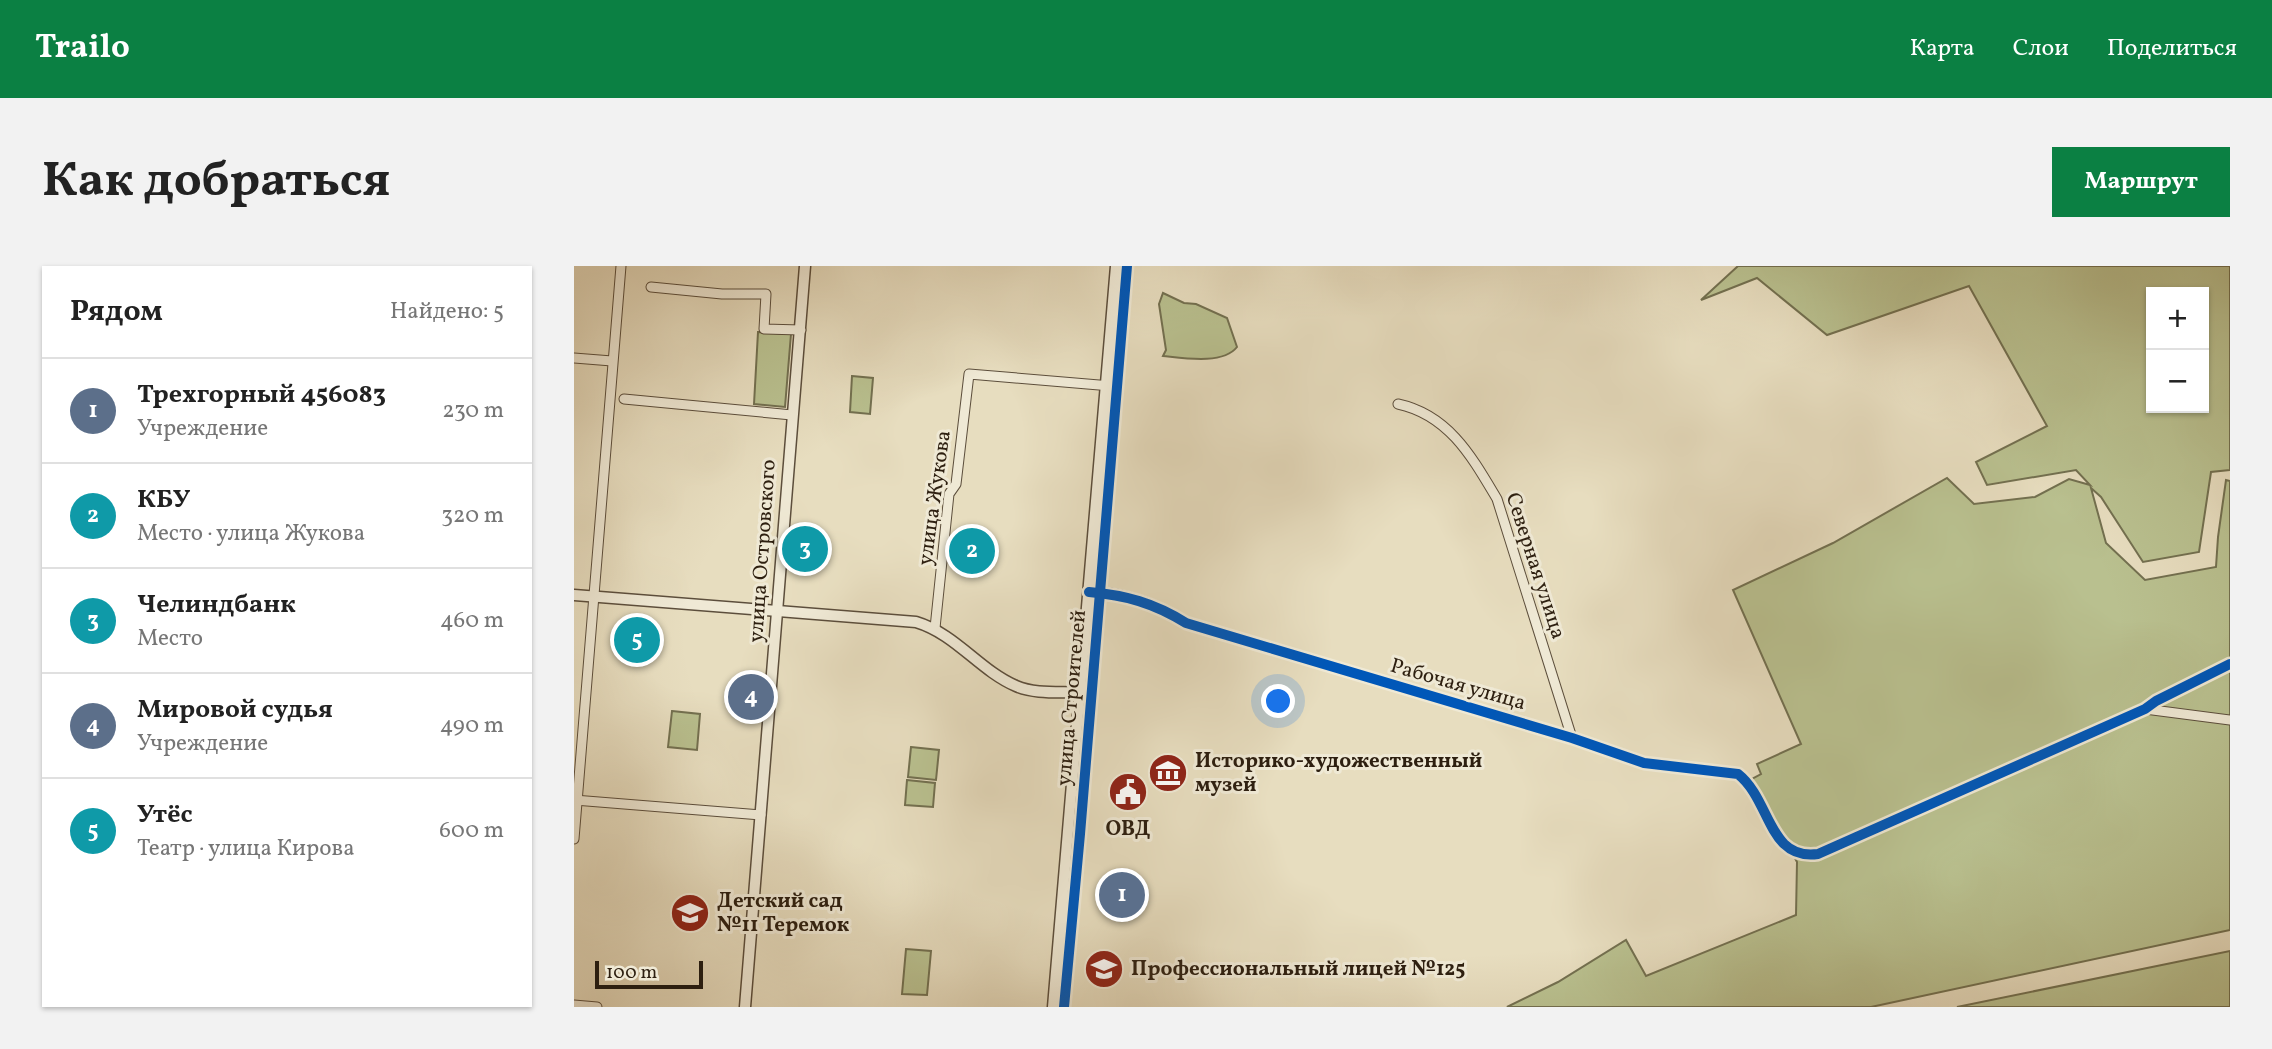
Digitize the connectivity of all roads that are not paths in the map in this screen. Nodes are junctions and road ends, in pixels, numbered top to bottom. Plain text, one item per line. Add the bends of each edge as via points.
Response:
1 (621, 266) edge
2 (805, 266) edge
3 (1116, 266) edge
4 (1127, 266) edge
5 (651, 288) dead end
6 (801, 330) junction
7 (574, 358) edge
8 (612, 361) junction
9 (1111, 386) junction
10 (624, 399) dead end
11 (1398, 404) dead end
12 (792, 415) junction
13 (1094, 592) junction
14 (574, 594) edge
15 (593, 596) junction
16 (777, 611) junction
17 (934, 628) junction
18 (2230, 664) edge
19 (1086, 693) junction
20 (2145, 709) junction
21 (2230, 720) edge
22 (1572, 738) junction
23 (576, 800) edge
24 (761, 815) junction
25 (574, 839) edge
26 (574, 1005) edge
27 (597, 1007) edge
28 (746, 1007) edge
29 (1053, 1007) edge
30 (1064, 1007) edge

1 - 8 street
2 - 6 street, улица Островского
3 - 9 street, улица Строителей
4 - 9 street, улица Строителей
5 - 6 street via 766,294 764,329
6 - 12 street, улица Островского
7 - 8 street
8 - 15 street
9 - 13 street, улица Строителей
9 - 17 street, улица Жукова via 970,374 956,484 949,494
10 - 12 street
11 - 22 street, Северная улица via 1413,407 1454,434 1497,499
12 - 16 street, улица Островского
13 - 19 street, улица Строителей
13 - 22 street, Рабочая улица via 1155,606 1186,623
14 - 15 street
15 - 16 street
15 - 23 street
16 - 17 street via 916,622
16 - 24 street, улица Островского
17 - 19 street via 1018,687
18 - 20 street
19 - 29 street, улица Строителей
19 - 30 street, улица Строителей
20 - 21 street
20 - 22 street, Рабочая улица via 1818,854 1797,854 1784,847 1748,782 1738,775 1644,763
23 - 24 street
23 - 25 street
24 - 28 street, улица Островского
26 - 27 street

